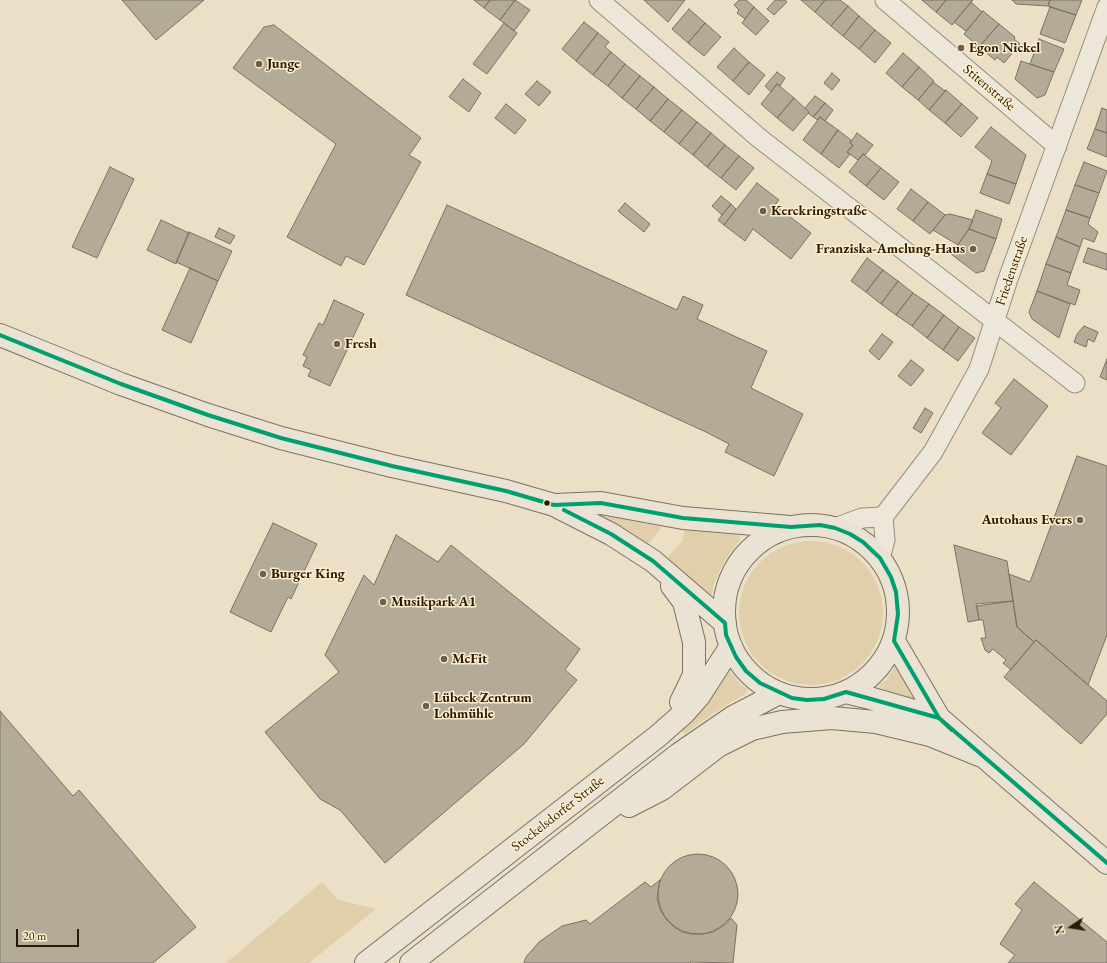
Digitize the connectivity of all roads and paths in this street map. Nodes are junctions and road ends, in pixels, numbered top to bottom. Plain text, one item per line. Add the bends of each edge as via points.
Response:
1 (599, 0) edge
2 (885, 0) edge
3 (1107, 8) edge
4 (1057, 146) junction
5 (995, 321) junction
6 (0, 335) edge
7 (1075, 383) dead end
8 (554, 505) junction
9 (883, 517) junction
10 (791, 527) junction
11 (835, 528) junction
12 (880, 558) junction
13 (653, 561) junction
14 (725, 624) junction
15 (894, 641) junction
16 (730, 646) junction
17 (846, 692) junction
18 (779, 693) junction
19 (939, 718) junction
20 (658, 736) junction
21 (982, 756) junction
22 (585, 828) junction
23 (1107, 863) edge
24 (432, 955) edge
25 (366, 963) edge
26 (411, 963) edge

1 - 5 street via 759,138
2 - 4 street, Stitenstraße
3 - 4 street, Friedenstraße
4 - 5 street, Friedenstraße
5 - 7 street
5 - 9 street, Friedenstraße via 978,369 933,452
6 - 8 main road via 121,384 281,438
8 - 10 main road via 601,503 683,518
8 - 13 main road via 611,534
9 - 11 street via 862,518
9 - 12 street via 885,540
10 - 11 main road via 820,525
10 - 14 main road via 773,533 758,543 738,565 726,591
11 - 12 main road via 863,542
12 - 15 main road via 896,592 898,614
13 - 14 main road
13 - 20 main road via 684,602 694,642 694,675 676,713
14 - 16 main road
15 - 17 main road via 869,678
15 - 19 main road
16 - 18 main road via 746,671 760,683
16 - 20 main road, Stockelsdorfer Straße via 699,696
17 - 18 main road via 824,699 807,700
17 - 19 main road
18 - 22 main road, Stockelsdorfer Straße via 733,717 679,754
19 - 21 main road
20 - 25 main road, Stockelsdorfer Straße
21 - 22 main road via 930,735 876,722 832,718 782,722 752,729 718,746 662,789
21 - 23 main road
22 - 24 main road, Stockelsdorfer Straße
24 - 26 main road, Stockelsdorfer Straße

